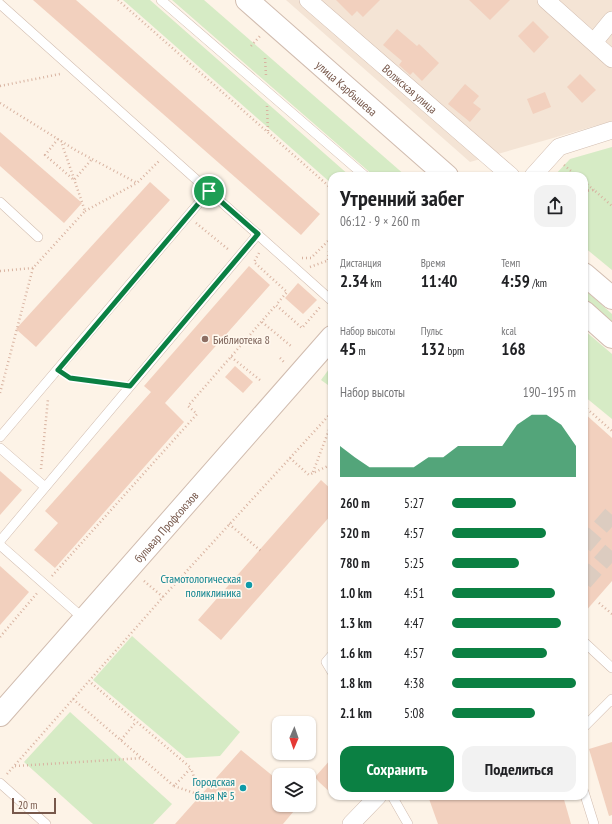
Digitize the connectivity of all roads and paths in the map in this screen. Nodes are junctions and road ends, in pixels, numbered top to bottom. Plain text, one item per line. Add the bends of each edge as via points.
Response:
1 (118, 0) edge
2 (162, 0) edge
3 (247, 0) edge
4 (308, 0) edge
5 (546, 0) edge
6 (0, 4) edge
7 (612, 20) edge
8 (594, 42) junction
9 (612, 59) edge
10 (74, 71) junction
11 (0, 86) edge
12 (0, 103) edge
13 (612, 130) edge
14 (59, 140) junction
15 (167, 153) junction
16 (92, 159) junction
17 (359, 172) edge
18 (442, 172) edge
19 (506, 172) edge
20 (537, 172) edge
21 (74, 180) junction
22 (137, 183) junction
23 (328, 185) edge
24 (588, 185) edge
25 (594, 190) junction
26 (209, 191) junction
27 (588, 191) edge
28 (0, 202) edge
29 (612, 206) edge
30 (84, 211) junction
31 (188, 216) junction
32 (258, 234) junction
33 (38, 237) dead end
34 (328, 241) edge
35 (239, 258) junction
36 (328, 260) edge
37 (254, 262) dead end
38 (292, 264) junction
39 (33, 268) junction
40 (0, 271) edge
41 (300, 272) junction
42 (588, 277) edge
43 (328, 298) edge
44 (612, 298) edge
45 (328, 302) edge
46 (276, 306) junction
47 (588, 315) edge
48 (262, 322) junction
49 (612, 336) edge
50 (328, 343) edge
51 (291, 346) dead end
52 (231, 357) junction
53 (58, 370) junction
54 (50, 378) junction
55 (260, 380) dead end
56 (130, 386) junction
57 (0, 393) edge
58 (588, 410) edge
59 (328, 417) edge
60 (612, 431) edge
61 (328, 433) edge
62 (0, 437) edge
63 (0, 448) edge
64 (290, 458) junction
65 (328, 466) edge
66 (313, 472) junction
67 (43, 485) junction
68 (229, 524) junction
69 (0, 541) edge
70 (0, 545) edge
71 (261, 551) dead end
72 (144, 581) dead end
73 (46, 584) junction
74 (163, 597) junction
75 (599, 603) dead end
76 (612, 614) edge
77 (84, 619) junction
78 (0, 637) edge
79 (588, 646) edge
80 (612, 668) edge
81 (89, 681) junction
82 (73, 699) junction
83 (612, 699) edge
84 (0, 715) edge
85 (136, 722) junction
86 (588, 722) edge
87 (121, 740) junction
88 (142, 758) junction
89 (14, 766) junction
90 (191, 768) junction
91 (7, 774) dead end
92 (0, 783) edge
93 (174, 786) junction
94 (374, 800) edge
95 (394, 800) edge
96 (586, 800) edge
97 (46, 824) edge
98 (351, 824) edge
99 (408, 824) edge
100 (594, 824) edge

1 - 23 path
2 - 17 lane
3 - 18 street, улица Карбышева
4 - 19 street, Волжская улица
5 - 8 street
6 - 10 lane
7 - 8 street
8 - 9 street
10 - 11 path
10 - 15 lane
12 - 14 path
13 - 20 street via 559,147
14 - 16 path
14 - 21 path
14 - 21 path via 45,155
15 - 22 path
15 - 26 lane
16 - 21 path
16 - 22 path
21 - 30 path
22 - 30 path
24 - 25 path
25 - 27 path
25 - 29 path
26 - 31 lane
26 - 32 lane
28 - 33 lane
30 - 39 path
31 - 35 path
31 - 53 lane
32 - 35 lane
32 - 38 lane
34 - 38 path via 312,258 303,257
35 - 56 lane
36 - 41 path
37 - 46 path via 287,292
38 - 41 lane
39 - 40 path
39 - 57 path
41 - 43 lane
42 - 44 street
45 - 46 path via 302,328
46 - 48 path
47 - 49 street
48 - 51 path
48 - 52 path
50 - 77 street, бульвар Профсоюзов
52 - 55 path
52 - 73 path via 188,406 197,414
53 - 54 lane
53 - 56 path via 70,378
54 - 62 lane
54 - 67 path
56 - 67 lane
58 - 60 path
59 - 64 path
61 - 66 path
63 - 67 lane
64 - 66 path via 309,474
64 - 68 path
65 - 66 path
67 - 69 lane
68 - 71 path
68 - 74 path
70 - 73 lane
72 - 74 path
73 - 77 lane
73 - 78 path
74 - 81 path
75 - 76 path
77 - 84 street, бульвар Профсоюзов
79 - 80 lane
81 - 82 path
81 - 85 path
82 - 87 path
82 - 89 path
83 - 86 lane
85 - 87 path
85 - 90 path
87 - 88 path
88 - 89 path
88 - 93 path
89 - 91 path
90 - 93 path
90 - 93 path via 200,795
92 - 97 lane
94 - 98 street
95 - 99 lane
96 - 100 lane

